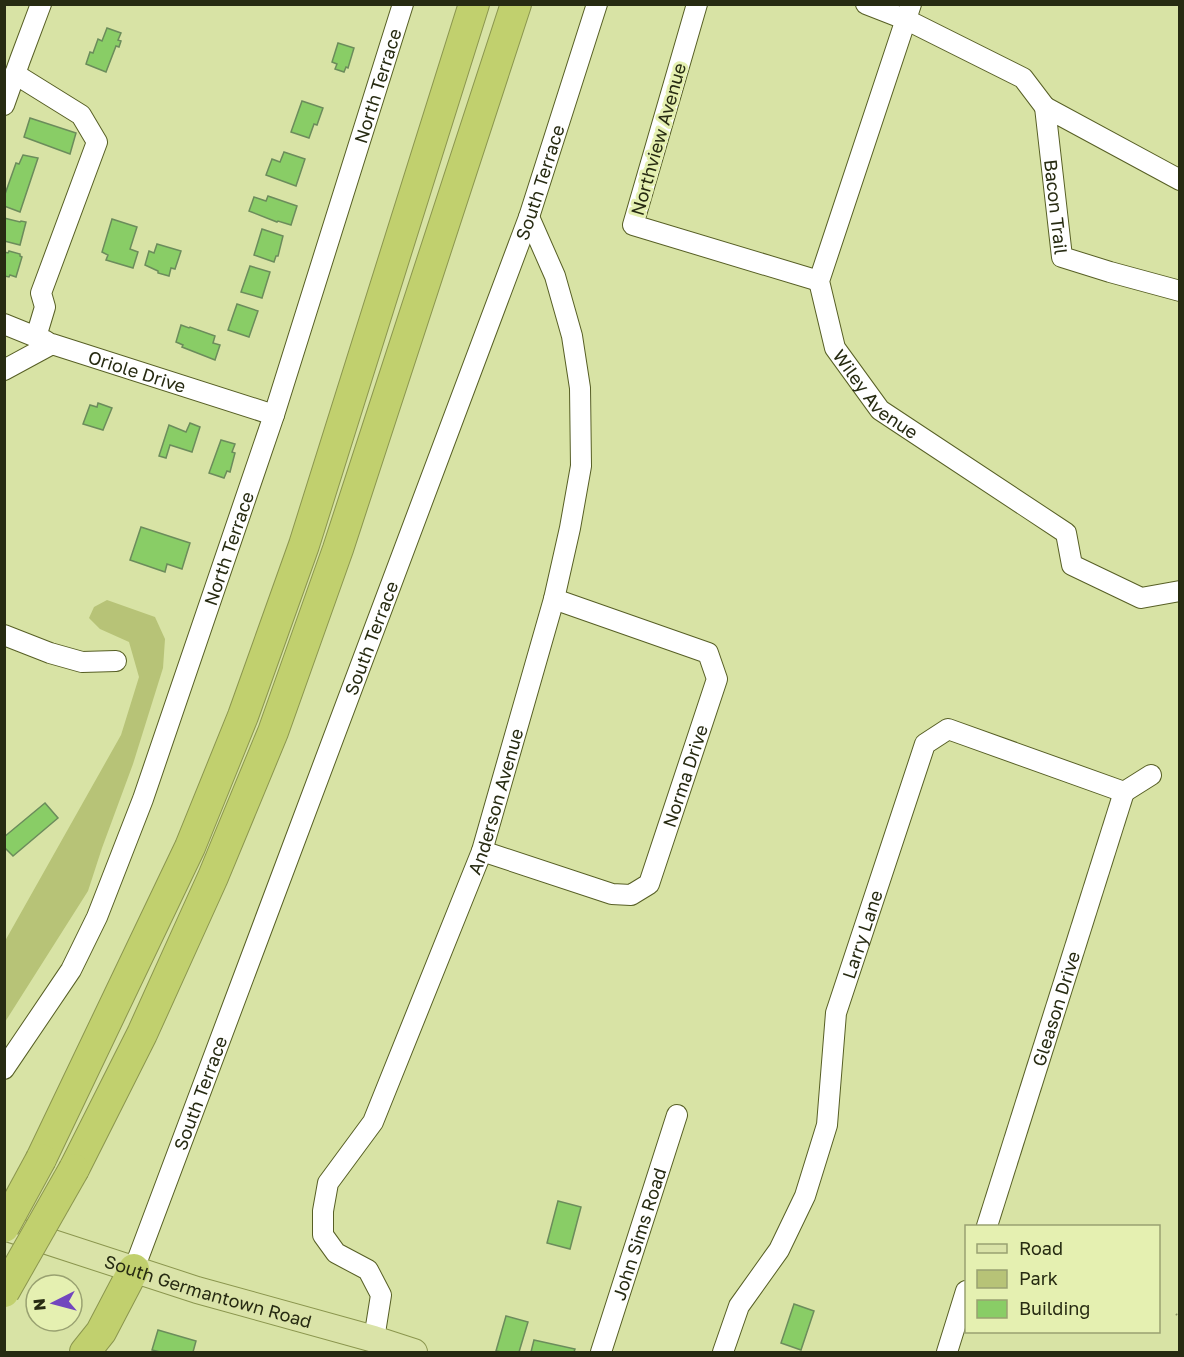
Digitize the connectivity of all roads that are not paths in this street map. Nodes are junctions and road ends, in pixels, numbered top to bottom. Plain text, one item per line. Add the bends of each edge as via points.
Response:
1 (42, 4) edge
2 (474, 4) edge
3 (516, 4) edge
4 (597, 4) edge
5 (697, 4) edge
6 (866, 4) edge
7 (397, 7) edge
8 (909, 12) edge
9 (15, 74) junction
10 (4, 105) edge
11 (1045, 107) junction
12 (1179, 180) edge
13 (529, 217) junction
14 (819, 281) junction
15 (1179, 291) edge
16 (4, 324) edge
17 (44, 340) junction
18 (4, 370) edge
19 (274, 415) junction
20 (1179, 591) edge
21 (555, 599) junction
22 (4, 635) edge
23 (116, 661) dead end
24 (1151, 775) dead end
25 (1124, 792) junction
26 (482, 851) junction
27 (4, 1069) edge
28 (676, 1114) dead end
29 (988, 1225) edge
30 (4, 1227) edge
31 (134, 1269) junction
32 (4, 1292) edge
33 (965, 1294) edge
34 (374, 1339) junction
35 (85, 1353) edge
36 (414, 1353) edge
37 (601, 1353) edge
38 (723, 1353) edge
39 (947, 1353) edge

1 - 9 street
2 - 30 highway, bridge via 304,545 243,716 190,847 41,1159
3 - 32 highway, bridge via 338,549 273,732 147,1023 74,1169
4 - 13 street, South Terrace
5 - 14 street, Northview Avenue via 633,225
6 - 8 street
7 - 19 street, North Terrace
8 - 11 street via 1023,78
8 - 14 street
9 - 10 street
9 - 17 street via 81,115 97,142 41,293 45,307
11 - 12 street
11 - 15 street, Bacon Trail via 1062,257
13 - 21 street, Anderson Avenue via 555,276 572,336 580,388 581,466
13 - 31 street, South Terrace
14 - 20 street, Wiley Avenue via 835,348 880,410 1066,533 1072,565 1142,598
16 - 17 street, Oriole Drive
17 - 18 street
17 - 19 street, Oriole Drive
19 - 27 street, North Terrace via 143,800 97,917 71,970
21 - 26 street, Anderson Avenue
21 - 26 street, Norma Drive via 708,653 717,679 649,884 631,895 612,894
22 - 23 street via 82,662
24 - 25 street
25 - 29 street, Gleason Drive
25 - 38 street, Larry Lane via 948,729 925,744 836,1013 827,1125 805,1196 779,1250 739,1306
26 - 34 street, Anderson Avenue via 373,1122 328,1183 323,1235 336,1253 368,1270 381,1295
28 - 37 street, John Sims Road
30 - 31 main road, South Germantown Road
31 - 34 main road, South Germantown Road
31 - 35 highway via 101,1332
33 - 39 street
34 - 36 main road, South Germantown Road

